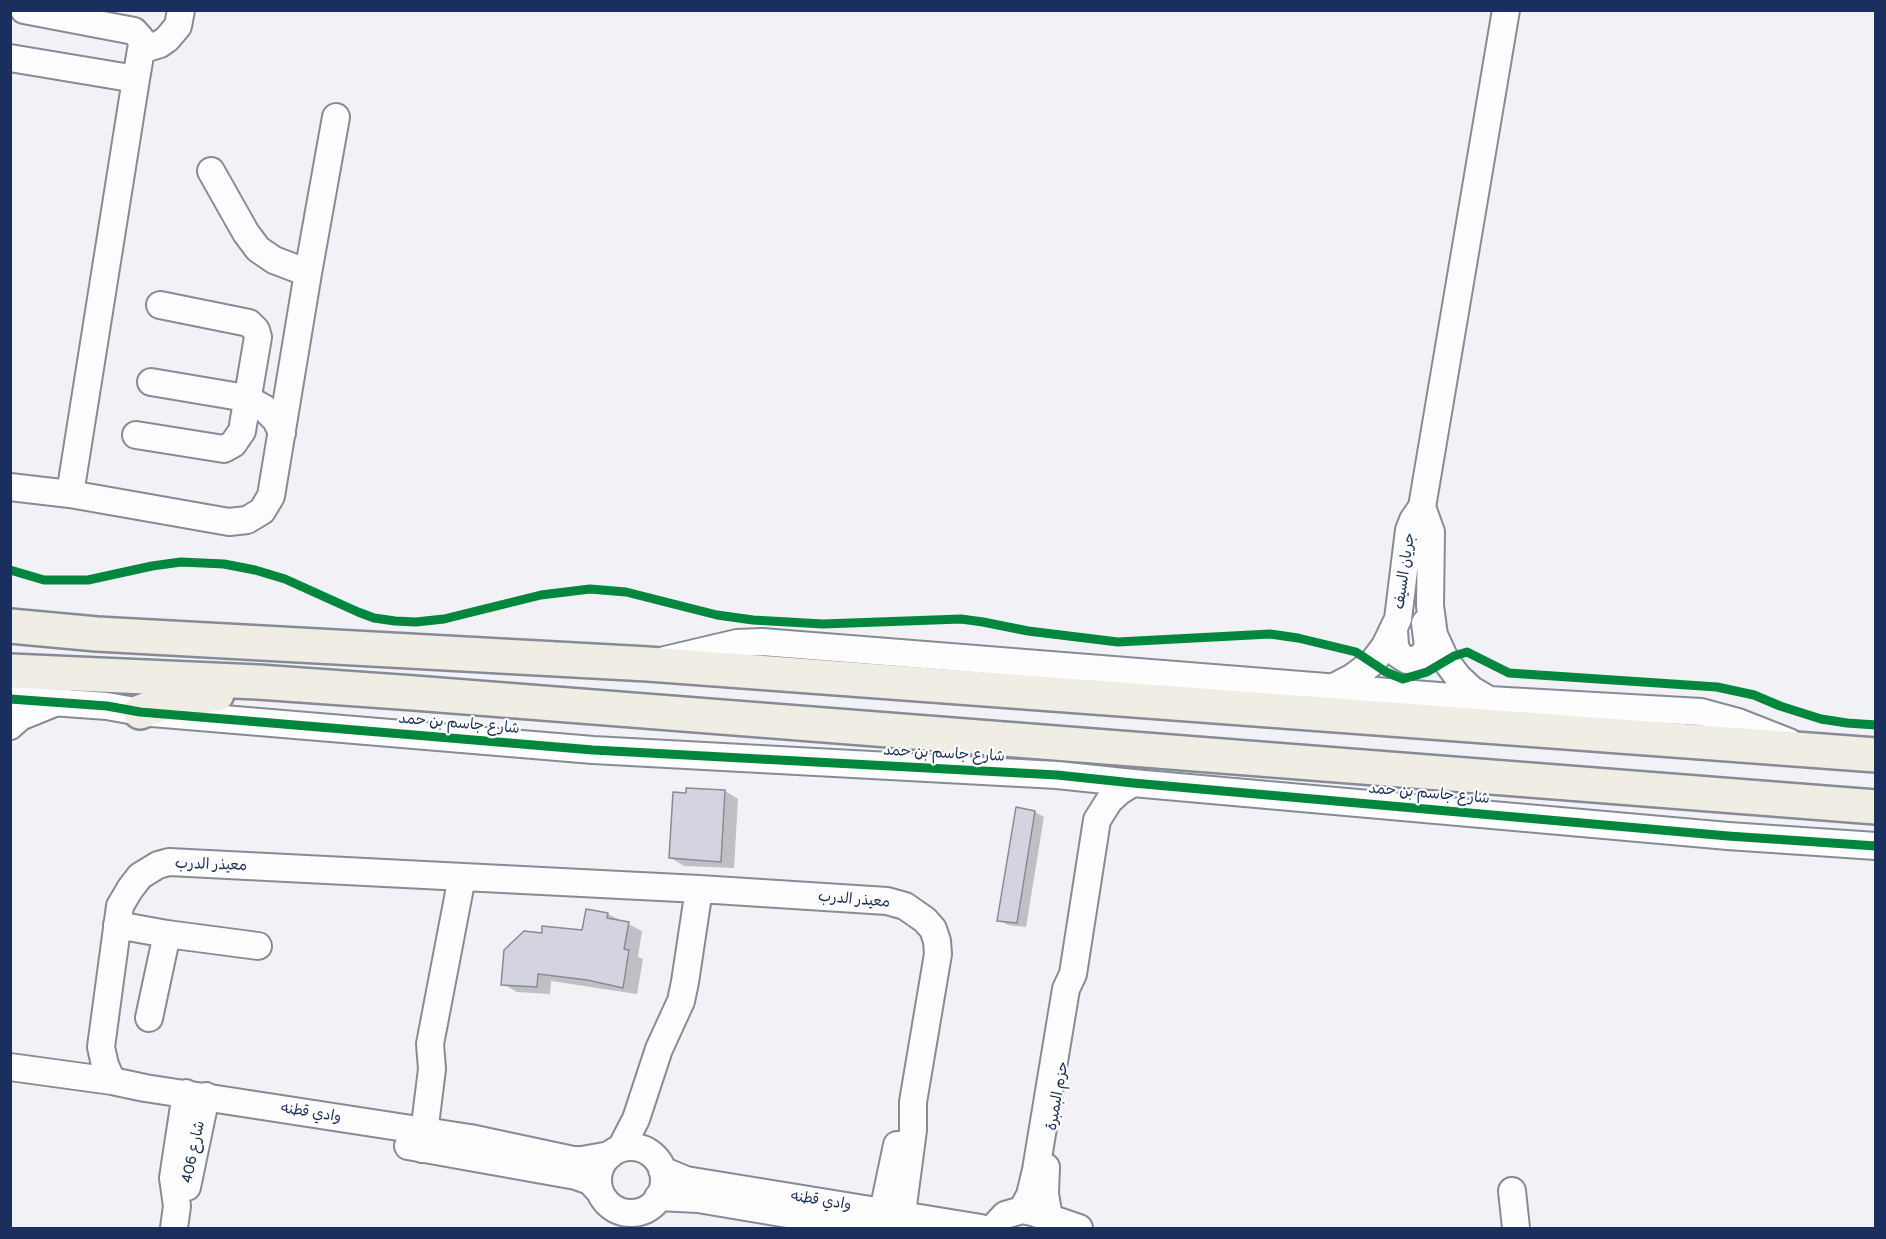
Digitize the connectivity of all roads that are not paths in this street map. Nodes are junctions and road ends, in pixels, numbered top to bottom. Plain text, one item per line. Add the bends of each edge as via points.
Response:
1 (24, 10) edge
2 (181, 10) edge
3 (1506, 10) edge
4 (141, 50) junction
5 (10, 58) edge
6 (136, 79) junction
7 (336, 117) dead end
8 (211, 171) dead end
9 (308, 273) junction
10 (160, 305) dead end
11 (151, 382) dead end
12 (246, 398) junction
13 (282, 433) junction
14 (136, 435) dead end
15 (10, 487) edge
16 (70, 494) junction
17 (1422, 507) junction
18 (1430, 606) junction
19 (13, 628) edge
20 (1394, 630) junction
21 (648, 664) junction
22 (10, 671) edge
23 (258, 682) junction
24 (1332, 688) junction
25 (10, 699) edge
26 (1489, 700) junction
27 (55, 702) junction
28 (140, 712) junction
29 (10, 726) edge
30 (1812, 750) junction
31 (1875, 755) edge
32 (1057, 775) junction
33 (1133, 783) junction
34 (1871, 808) edge
35 (1097, 820) junction
36 (1875, 846) edge
37 (462, 877) junction
38 (699, 889) junction
39 (117, 925) junction
40 (167, 934) junction
41 (258, 945) dead end
42 (148, 1018) dead end
43 (101, 1047) junction
44 (10, 1067) edge
45 (75, 1077) junction
46 (112, 1081) junction
47 (10, 1084) edge
48 (195, 1103) junction
49 (641, 1103) junction
50 (415, 1139) junction
51 (1045, 1147) junction
52 (615, 1151) junction
53 (656, 1161) junction
54 (1512, 1191) dead end
55 (658, 1197) junction
56 (1022, 1210) junction
57 (620, 1214) edge
58 (176, 1217) edge
59 (1049, 1218) junction
60 (887, 1222) edge
61 (981, 1228) edge
62 (993, 1228) edge
63 (1079, 1228) edge
64 (1516, 1228) edge

1 - 4 street via 134,32 141,39
2 - 4 street via 174,33 160,44
3 - 17 street
4 - 6 street
5 - 6 street
6 - 16 street
7 - 9 street
8 - 9 street via 258,249
9 - 13 street
10 - 12 street via 249,323 256,330
11 - 12 street
12 - 13 street via 264,408
12 - 14 street via 242,431 224,449
13 - 16 street via 271,496 262,511 247,520 230,522
15 - 16 street
17 - 18 street, جريان السيف via 1432,536
17 - 20 street, جريان السيف via 1409,530 1401,606
18 - 20 street, جريان السيف via 1425,622 1428,646 1420,658 1412,661 1399,655
18 - 26 street, جريان السيف via 1434,635 1446,661 1465,683
19 - 21 main road
20 - 24 street, جريان السيف via 1373,662
21 - 24 street via 710,648 762,642
21 - 30 main road
22 - 23 main road, شارع جاسم بن حمد
23 - 28 main road via 228,693 162,704
23 - 34 main road, شارع جاسم بن حمد
24 - 26 street
25 - 27 street, شارع جاسم بن حمد
26 - 30 street via 1701,712
27 - 28 street, شارع جاسم بن حمد
27 - 29 street via 20,717
28 - 32 street, شارع جاسم بن حمد via 593,750
30 - 31 main road
32 - 33 street, شارع جاسم بن حمد
32 - 35 street via 1083,796
33 - 35 street, حزم البمبرة via 1108,801
33 - 36 street, شارع جاسم بن حمد
35 - 51 street, حزم البمبرة via 1073,974 1076,990
37 - 38 street, معيذر الدرب
37 - 39 street, معيذر الدرب via 170,862 140,876 120,906
37 - 50 street via 430,1044 421,1065
38 - 49 street via 681,1000
38 - 60 street, معيذر الدرب via 887,901 905,906 933,929 938,954 913,1102 913,1137
39 - 40 street
39 - 43 street, معيذر الدرب
40 - 41 street
40 - 42 street
43 - 45 street
43 - 46 street, معيذر الدرب
44 - 45 street, وادي قطنه
45 - 46 street, وادي قطنه
46 - 48 street, وادي قطنه
47 - 48 street, وادي قطنه via 143,1102
48 - 50 street, وادي قطنه
48 - 58 street, شارع 406 via 173,1178
49 - 52 street
49 - 53 street via 646,1139
50 - 52 street, وادي قطنه via 470,1138 573,1160
50 - 57 street, وادي قطنه via 590,1181
51 - 56 street, حزم البمبرة
51 - 59 street, حزم البمبرة
52 - 53 street via 636,1147
52 - 57 street via 600,1168 598,1184
53 - 55 street via 663,1179
53 - 60 street, وادي قطنه via 686,1180
54 - 64 street
55 - 57 street via 650,1206
55 - 60 street, وادي قطنه
56 - 59 street
56 - 62 street via 1005,1215
59 - 63 street
60 - 61 street, وادي قطنه

